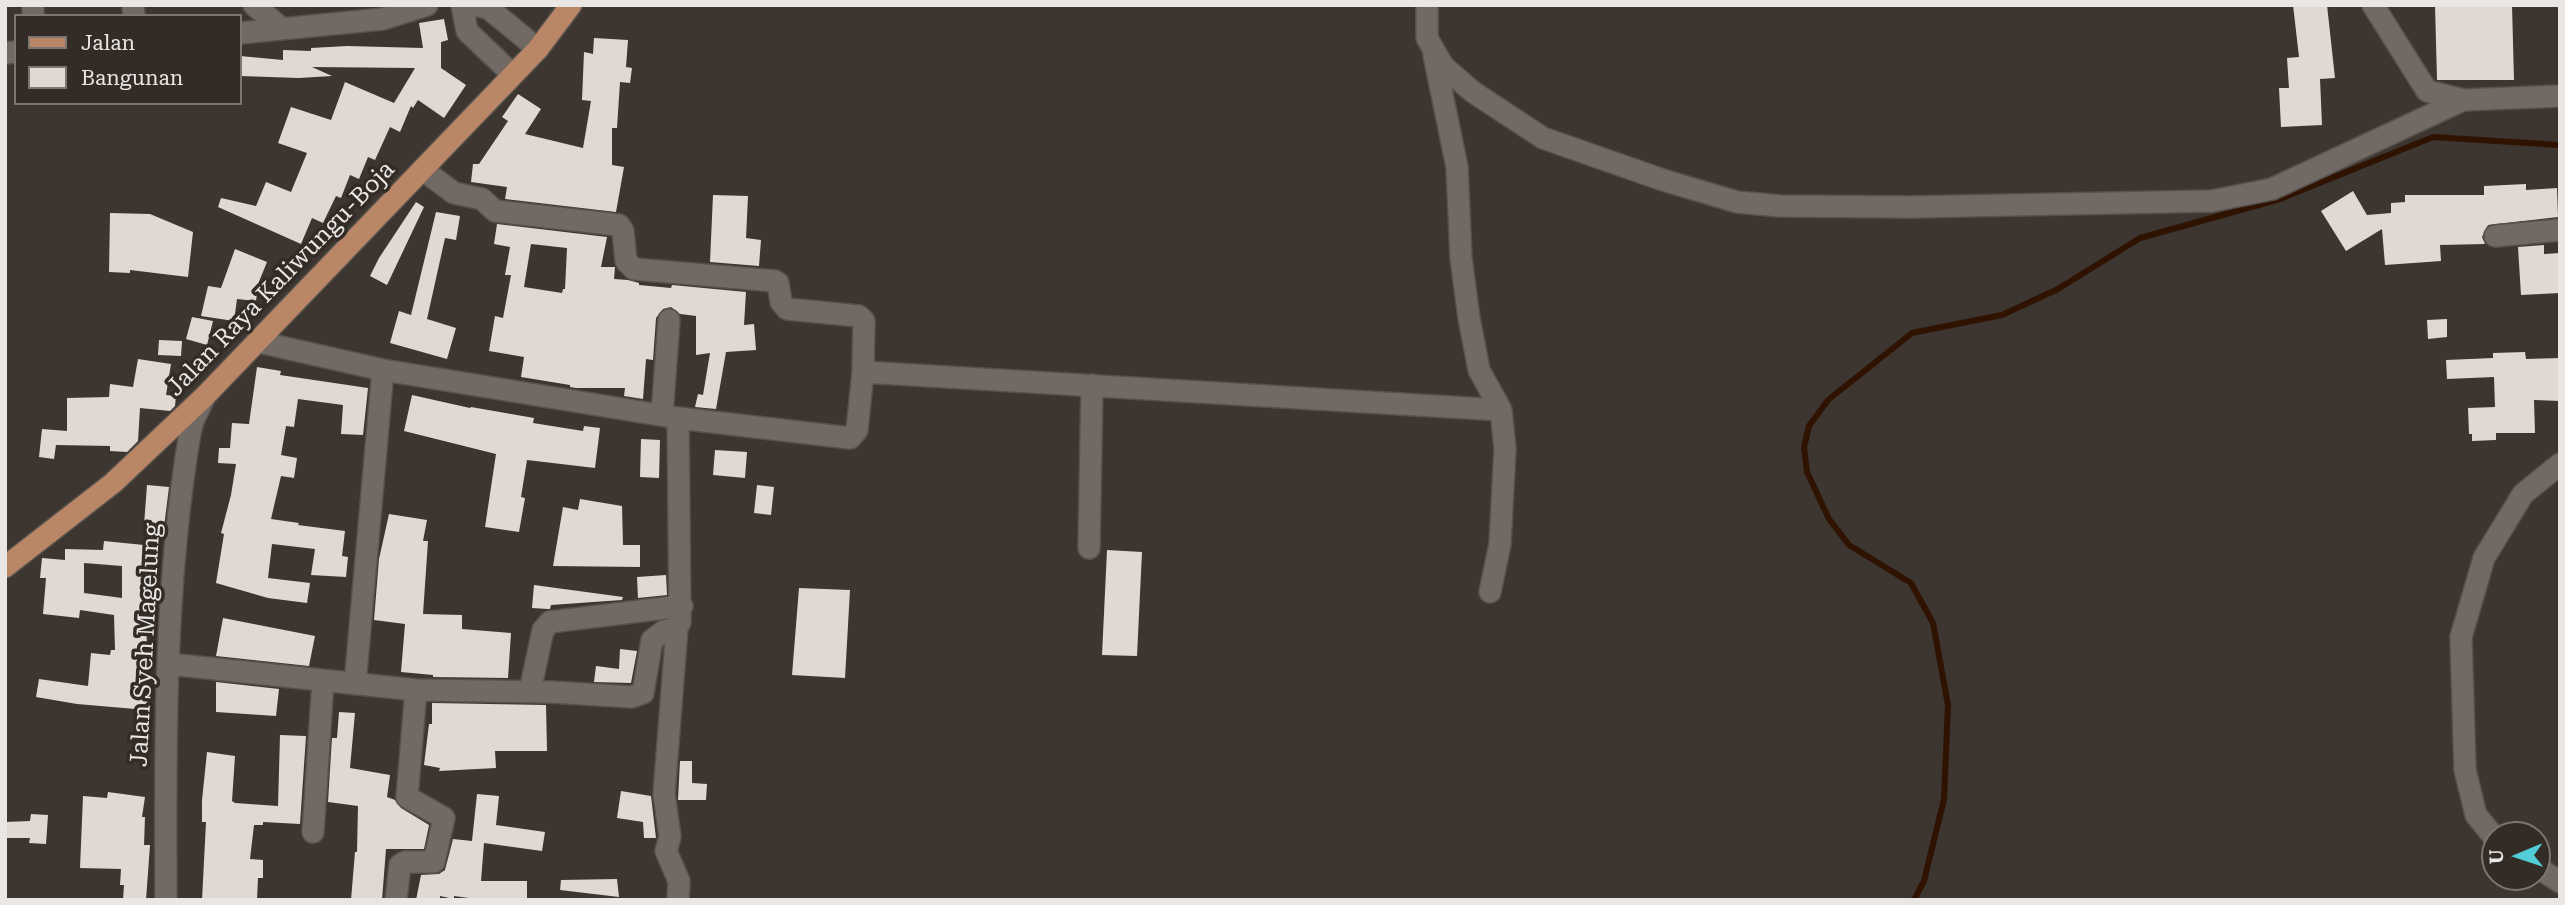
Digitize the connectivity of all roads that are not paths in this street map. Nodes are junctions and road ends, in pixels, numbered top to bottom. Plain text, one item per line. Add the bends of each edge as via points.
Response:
1 (254, 5) edge
2 (427, 5) edge
3 (462, 5) edge
4 (473, 5) edge
5 (571, 5) edge
6 (1427, 5) edge
7 (2373, 5) edge
8 (281, 28) junction
9 (242, 33) edge
10 (538, 49) junction
11 (1434, 53) junction
12 (512, 74) junction
13 (2560, 96) edge
14 (2463, 100) junction
15 (423, 170) junction
16 (2560, 230) edge
17 (2495, 236) dead end
18 (669, 320) dead end
19 (259, 342) junction
20 (383, 370) junction
21 (863, 372) junction
22 (1092, 386) junction
23 (204, 397) junction
24 (1501, 410) junction
25 (670, 417) junction
26 (2560, 464) edge
27 (1089, 548) dead end
28 (5, 567) edge
29 (1490, 592) dead end
30 (682, 606) junction
31 (677, 628) junction
32 (169, 664) junction
33 (323, 681) junction
34 (355, 684) junction
35 (416, 690) junction
36 (530, 691) junction
37 (2481, 821) edge
38 (313, 832) dead end
39 (166, 900) edge
40 (396, 900) edge
41 (678, 900) edge

1 - 8 street
2 - 8 street via 383,19
3 - 12 street via 467,31
4 - 10 street via 488,8
5 - 10 main road, Jalan Raya Kaliwungu-Boja
6 - 11 street via 1427,38
7 - 14 street via 2427,91
8 - 9 street
10 - 12 main road, Jalan Raya Kaliwungu-Boja
11 - 14 street via 1473,92 1544,138 1737,202 1780,206 2212,201 2272,188
11 - 24 street via 1457,167 1469,318 1479,370
12 - 15 main road, Jalan Raya Kaliwungu-Boja
13 - 14 street
15 - 19 main road, Jalan Raya Kaliwungu-Boja
15 - 21 street via 454,194 482,199 495,211 619,225 626,261 634,269 775,281 787,309 859,316 864,321
16 - 17 street
18 - 25 street
19 - 20 street
19 - 23 main road, Jalan Raya Kaliwungu-Boja
20 - 25 street
20 - 34 street
21 - 22 street
21 - 25 street via 857,430 850,438
22 - 24 street
22 - 27 street
23 - 28 main road, Jalan Raya Kaliwungu-Boja via 113,483
23 - 32 street, Jalan Syeh Magelung via 193,421 179,508
24 - 29 street via 1505,449 1500,544
25 - 30 street
26 - 37 street via 2523,494 2484,558 2462,637 2465,770
30 - 31 street
30 - 36 street via 550,622 543,630
31 - 36 street via 652,640 643,692 638,696
31 - 41 street via 664,794 670,837 666,851 679,881
32 - 33 street
32 - 39 street, Jalan Syeh Magelung
33 - 34 street
33 - 38 street
34 - 35 street
35 - 36 street
35 - 40 street via 407,797 444,818 433,862 400,865

